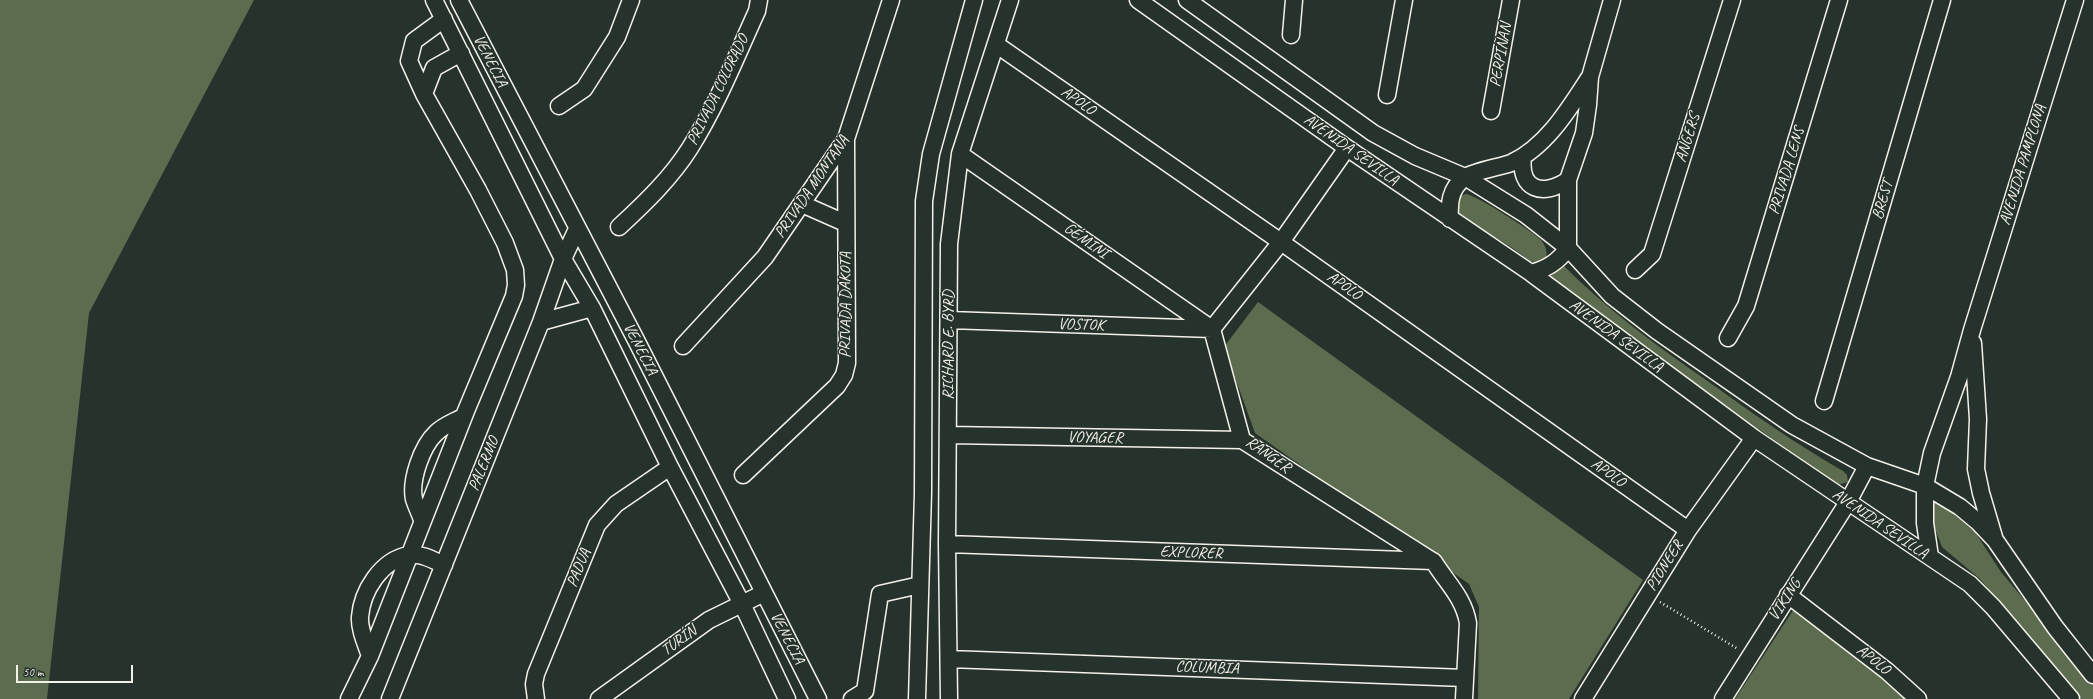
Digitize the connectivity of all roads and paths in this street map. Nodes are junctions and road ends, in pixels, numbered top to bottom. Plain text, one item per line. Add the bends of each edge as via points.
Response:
1 (434, 0) edge
2 (458, 0) edge
3 (631, 0) edge
4 (759, 0) edge
5 (891, 0) edge
6 (974, 0) edge
7 (1010, 0) edge
8 (1138, 0) edge
9 (1187, 0) edge
10 (1294, 0) edge
11 (1404, 0) edge
12 (1510, 0) edge
13 (1612, 0) edge
14 (1732, 0) edge
15 (1839, 0) edge
16 (1942, 0) edge
17 (2075, 0) edge
18 (444, 19) junction
19 (1291, 35) dead end
20 (997, 45) junction
21 (461, 53) junction
22 (1590, 77) junction
23 (424, 94) junction
24 (1387, 95) dead end
25 (558, 106) dead end
26 (1491, 111) dead end
27 (846, 139) junction
28 (1347, 148) junction
29 (960, 154) junction
30 (1523, 157) junction
31 (1465, 177) junction
32 (1568, 180) junction
33 (802, 204) junction
34 (1450, 219) junction
35 (845, 223) junction
36 (619, 227) dead end
37 (577, 229) junction
38 (1281, 242) junction
39 (1568, 248) junction
40 (563, 259) junction
41 (1635, 270) dead end
42 (1531, 273) junction
43 (592, 308) junction
44 (950, 320) junction
45 (541, 322) junction
46 (1212, 329) junction
47 (1972, 330) junction
48 (1728, 338) dead end
49 (683, 346) dead end
50 (1824, 401) dead end
51 (463, 417) junction
52 (949, 435) junction
53 (1754, 438) junction
54 (1242, 440) junction
55 (1867, 466) junction
56 (670, 467) junction
57 (743, 476) dead end
58 (1925, 486) junction
59 (1848, 502) junction
60 (422, 520) junction
61 (1688, 530) junction
62 (1995, 540) junction
63 (947, 544) junction
64 (409, 555) junction
65 (1930, 557) junction
66 (1434, 562) junction
67 (444, 565) junction
68 (920, 585) junction
69 (764, 593) junction
70 (1648, 594) junction
71 (1788, 595) junction
72 (742, 604) junction
73 (370, 656) junction
74 (1750, 656) junction
75 (949, 659) junction
76 (2093, 675) edge
77 (1465, 678) junction
78 (349, 699) edge
79 (390, 699) edge
80 (536, 699) edge
81 (599, 699) edge
82 (787, 699) edge
83 (818, 699) edge
84 (852, 699) edge
85 (917, 699) edge
86 (949, 699) edge
87 (1464, 699) edge
88 (1583, 699) edge
89 (1723, 699) edge
90 (1918, 699) edge
91 (2071, 699) edge

1 - 18 street, VENECIA
2 - 37 street, VENECIA
3 - 25 street via 617,37 584,89
4 - 36 street, PRIVADA COLORADO via 723,87 690,149 654,195
5 - 27 street, PRIVADA MONTANA
6 - 68 street, RICHARD E. BYRD via 931,154 924,201 923,493
7 - 20 street, RICHARD E. BYRD
8 - 28 street, AVENIDA SEVILLA
9 - 31 street, AVENIDA SEVILLA via 1373,133 1415,156
10 - 19 street
11 - 24 street
12 - 26 street, PERPIÑAN
13 - 22 street
14 - 41 street, ANGERS via 1652,254
15 - 48 street, PRIVADA LENS via 1746,306
16 - 50 street, BREST
17 - 47 street, AVENIDA PAMPLONA
18 - 21 street, VENECIA
18 - 23 street via 414,41 411,50 409,61
20 - 29 street, RICHARD E. BYRD
20 - 38 street, APOLO
21 - 23 street via 434,68
21 - 40 street, VENECIA
22 - 30 street via 1563,118
22 - 32 street via 1584,133
23 - 51 street via 478,190 505,243 515,270 514,296
27 - 33 street, PRIVADA MONTANA
27 - 35 street, PRIVADA DAKOTA
28 - 34 street, AVENIDA SEVILLA
28 - 38 street
29 - 44 street, RICHARD E. BYRD via 949,244
29 - 46 street, GÉMINI
30 - 31 street
30 - 32 street via 1524,175 1534,187 1551,190
31 - 34 street via 1451,196
31 - 39 street, AVENIDA SEVILLA via 1526,216
32 - 39 street
33 - 35 street
33 - 49 street, PRIVADA MONTANA via 765,257
34 - 42 street, AVENIDA SEVILLA
35 - 57 street, PRIVADA DAKOTA via 847,363 844,375 837,386
37 - 40 street, PALERMO
37 - 69 street, VENECIA
38 - 46 street
38 - 61 street, APOLO
39 - 42 street via 1555,262
39 - 55 street, AVENIDA SEVILLA via 1612,296 1657,331 1792,425
40 - 43 street, VENECIA
40 - 45 street, PALERMO
42 - 53 street, AVENIDA SEVILLA
43 - 45 street
43 - 56 street, VENECIA
44 - 46 street, VOSTOK
44 - 52 street, RICHARD E. BYRD
45 - 67 street, PALERMO
46 - 54 street, RANGER
47 - 58 street, AVENIDA PAMPLONA via 1959,377 1932,453
47 - 62 street, AVENIDA PAMPLONA via 1978,419 1976,469
51 - 60 street
51 - 60 street via 435,433 416,467 414,499
52 - 54 street, VOYAGER
52 - 63 street, RICHARD E. BYRD
53 - 59 street, AVENIDA SEVILLA
53 - 61 street, PIONEER
54 - 66 street, RANGER
55 - 58 street, AVENIDA SEVILLA
55 - 59 street, VIKING
56 - 72 street, VENECIA
56 - 80 street, PADUA via 616,504 597,525 536,674
58 - 62 street, AVENIDA SEVILLA via 1960,507
58 - 65 street, AVENIDA PAMPLONA via 1925,523
59 - 65 street, AVENIDA SEVILLA
59 - 71 street, VIKING
60 - 64 street
61 - 70 street, PIONEER
62 - 76 street, AVENIDA SEVILLA via 2055,627
63 - 66 street, EXPLORER
63 - 75 street, RICHARD E. BYRD
64 - 67 street via 422,556
64 - 73 street
64 - 73 street via 382,568 370,585 360,617
65 - 91 street, AVENIDA SEVILLA via 1970,584 1993,607
66 - 77 street, RANGER via 1460,598 1466,613 1468,623
67 - 79 street, PALERMO
68 - 84 street via 880,594 865,691
68 - 85 street, RICHARD E. BYRD
69 - 72 street, TURÍN
69 - 83 street, VENECIA
70 - 74 path
70 - 88 street, PIONEER
71 - 74 street, VIKING
71 - 90 street, APOLO via 1887,671
72 - 81 street, TURÍN via 709,620
72 - 82 street, VENECIA
73 - 78 street
74 - 89 street, VIKING
75 - 77 street, COLUMBIA
75 - 86 street, RICHARD E. BYRD
77 - 87 street, RANGER

